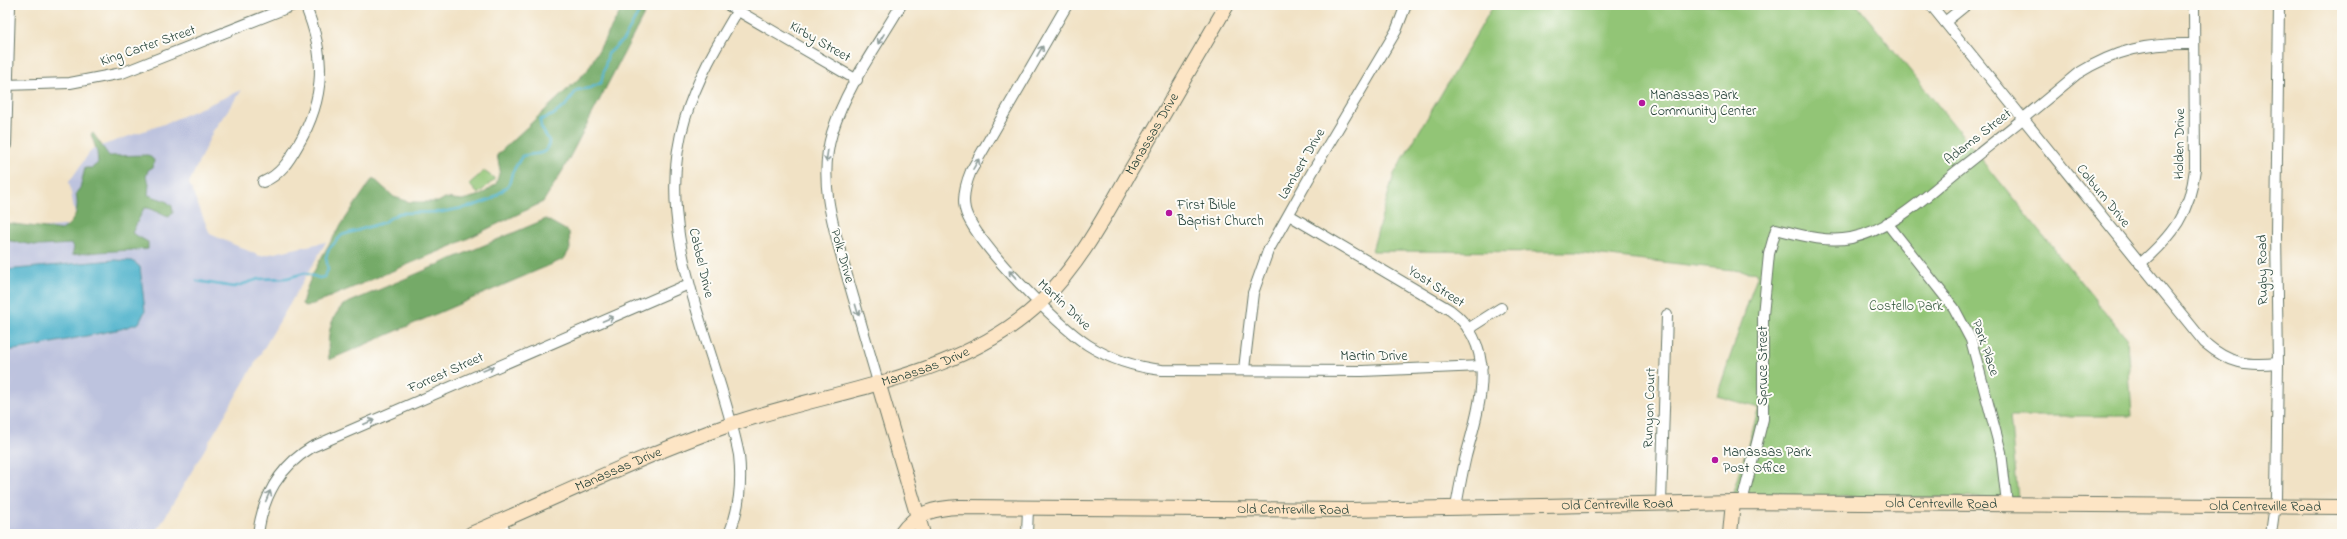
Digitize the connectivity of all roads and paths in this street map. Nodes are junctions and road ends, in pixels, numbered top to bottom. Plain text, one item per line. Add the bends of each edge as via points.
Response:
1 (10, 5) edge
2 (294, 5) edge
3 (305, 5) edge
4 (728, 5) edge
5 (901, 5) edge
6 (1067, 5) edge
7 (1227, 5) edge
8 (1406, 5) edge
9 (1931, 5) edge
10 (1966, 5) edge
11 (2194, 5) edge
12 (2279, 5) edge
13 (739, 8) edge
14 (1945, 22) junction
15 (2194, 44) junction
16 (857, 80) junction
17 (6, 85) edge
18 (2023, 119) junction
19 (6, 145) dead end
20 (263, 182) dead end
21 (1290, 215) junction
22 (1887, 223) junction
23 (1776, 229) joint
24 (2140, 264) junction
25 (690, 284) junction
26 (1040, 303) junction
27 (1501, 308) dead end
28 (1667, 315) dead end
29 (1468, 329) junction
30 (2278, 363) junction
31 (1482, 366) junction
32 (1244, 369) junction
33 (878, 382) junction
34 (732, 424) junction
35 (1661, 502) junction
36 (1737, 502) junction
37 (2007, 504) junction
38 (2275, 506) junction
39 (1456, 507) junction
40 (2342, 507) edge
41 (1028, 508) junction
42 (918, 517) junction
43 (503, 528) edge
44 (258, 534) edge
45 (471, 534) edge
46 (729, 534) edge
47 (901, 534) edge
48 (923, 534) edge
49 (1027, 534) edge
50 (1730, 534) edge
51 (2271, 534) edge

1 - 17 street
2 - 17 street, King Carter Street via 122,72 70,83
3 - 20 street via 320,54 320,85 317,100 304,135 286,164 278,173
4 - 13 street, Kirby Street
5 -> 16 street, Polk Drive
26 -> 6 street, Martin Drive via 976,233 965,210 964,192 971,171
7 - 26 main road, Manassas Drive via 1082,253 1067,274
8 - 21 street, Lambert Drive via 1396,32 1314,169
9 - 14 street, Colburn Drive
10 - 14 street
11 - 15 street, Holden Drive
12 - 30 street, Rugby Road via 2276,233
13 - 16 street, Kirby Street
13 - 25 street, Cabbel Drive via 707,63 680,136 676,210
14 - 18 street, Colburn Drive
15 - 18 street, Adams Street via 2138,47 2105,59 2077,74
15 - 24 street, Holden Drive via 2195,168 2190,202 2168,237
16 -> 33 street, Polk Drive via 832,135 827,155 826,183 833,224
17 - 19 street
18 - 22 street, Adams Street via 1913,207
18 - 24 street, Colburn Drive
21 - 29 street, Yost Street via 1450,310
21 - 32 street, Lambert Drive via 1268,251 1253,293
22 - 23 street, Adams Street via 1862,235 1836,240
22 - 37 street, Park Place via 1954,308 1971,340 2001,452
23 - 36 street, Spruce Street via 1769,254 1763,315 1763,419
24 - 30 street, Colburn Drive via 2196,334 2221,356 2238,363
25 - 34 street, Cabbel Drive
44 -> 25 street, Forrest Street via 263,508 276,480 294,460 312,447
26 - 32 street, Martin Drive via 1080,340 1126,363 1162,370
26 - 33 main road, Manassas Drive via 1012,326 972,350
27 - 29 street
28 - 35 street, Runyon Court
29 - 31 street, Yost Street
30 - 38 street, Rugby Road
31 - 32 street, Martin Drive via 1362,371
31 - 39 street, Yost Street via 1481,398 1465,458
33 - 34 main road, Manassas Drive
33 - 42 main road, Polk Drive
34 - 43 main road, Manassas Drive via 689,440
34 - 46 street, Cabbel Drive via 739,455 741,487 738,507
35 - 36 main road, Old Centreville Road
35 - 39 main road, Old Centreville Road
36 - 37 main road, Old Centreville Road
36 - 50 main road, Spruce Street
37 - 38 main road, Old Centreville Road
38 - 40 main road, Old Centreville Road
38 - 51 street, Rugby Road
39 - 41 main road, Old Centreville Road via 1351,510
41 - 42 main road, Old Centreville Road via 947,508 932,510
41 - 49 street
42 - 47 main road, Old Centreville Road
42 - 48 main road, Polk Drive
43 - 45 main road, Manassas Drive

